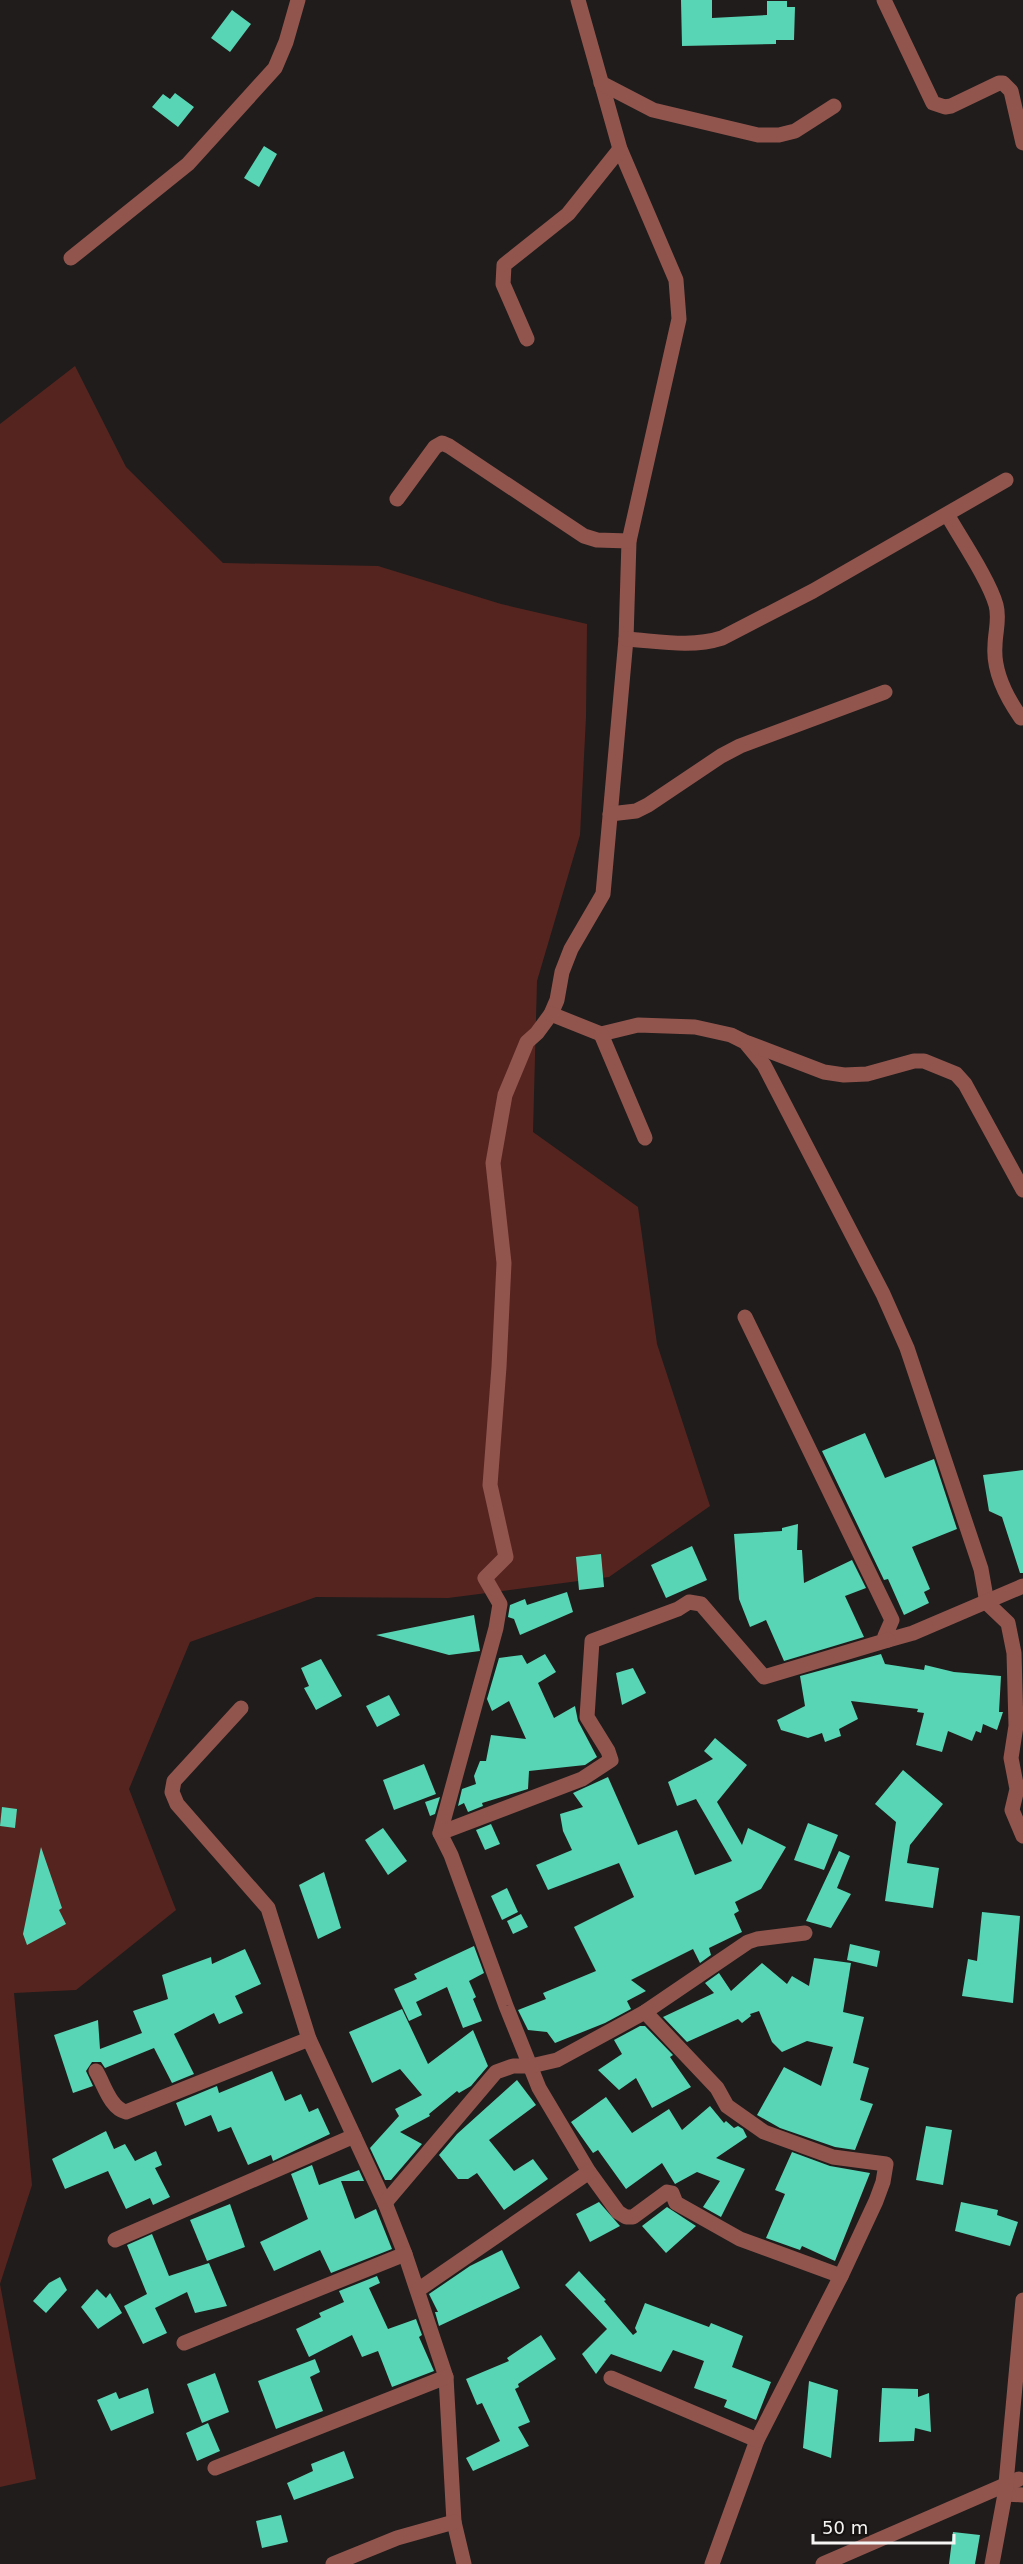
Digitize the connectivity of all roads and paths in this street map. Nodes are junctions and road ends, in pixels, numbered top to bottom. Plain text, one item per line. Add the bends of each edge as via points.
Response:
1 (298, 0) edge
2 (578, 0) edge
3 (884, 0) edge
4 (602, 83) junction
5 (834, 106) dead end
6 (1023, 142) edge
7 (620, 149) junction
8 (71, 258) dead end
9 (527, 339) dead end
10 (1006, 480) dead end
11 (397, 499) dead end
12 (948, 516) junction
13 (629, 540) junction
14 (626, 639) junction
15 (885, 692) dead end
16 (1022, 719) edge
17 (610, 814) junction
18 (551, 1014) junction
19 (601, 1034) junction
20 (745, 1042) junction
21 (645, 1138) dead end
22 (1023, 1190) edge
23 (745, 1317) dead end
24 (1023, 1586) edge
25 (987, 1603) junction
26 (888, 1640) junction
27 (241, 1708) dead end
28 (440, 1833) junction
29 (1023, 1836) edge
30 (805, 1933) dead end
31 (645, 2013) junction
32 (309, 2039) junction
33 (531, 2066) junction
34 (96, 2071) dead end
35 (354, 2136) junction
36 (589, 2172) junction
37 (385, 2203) junction
38 (115, 2240) dead end
39 (405, 2254) junction
40 (840, 2276) junction
41 (418, 2290) junction
42 (1023, 2300) edge
43 (184, 2343) dead end
44 (446, 2377) junction
45 (611, 2378) dead end
46 (757, 2440) junction
47 (215, 2468) dead end
48 (1010, 2486) junction
49 (1023, 2495) edge
50 (454, 2522) junction
51 (333, 2564) edge
52 (464, 2564) edge
53 (712, 2564) edge
54 (823, 2564) edge
55 (992, 2564) edge

1 - 8 street via 275,68 188,164
2 - 4 street
3 - 6 street via 933,103 951,106 1003,83 1011,91
4 - 5 street via 653,110 758,135 795,131
4 - 7 street
7 - 9 street via 568,214 504,265 503,284
7 - 13 street via 676,280 679,301 679,319
10 - 12 street
11 - 13 street via 442,443 584,536
12 - 14 street via 722,638 691,644
12 - 16 street via 993,596 998,615 994,657 997,672
13 - 14 street
14 - 17 street
15 - 17 street via 740,746 648,805 636,811
17 - 18 street via 603,894 571,949
18 - 19 street
18 - 28 street via 527,1042 505,1095 493,1163 504,1263 490,1485 506,1557 485,1578 500,1604
19 - 20 street via 638,1025 695,1027
19 - 21 street
20 - 22 street via 824,1072 867,1074 924,1061 956,1074
20 - 25 street via 764,1065 907,1347 981,1569
23 - 26 street via 892,1620 885,1636
24 - 25 street
25 - 26 street
25 - 29 street via 1008,1623 1014,1653 1016,1726 1011,1758 1017,1789 1012,1810
26 - 28 street via 764,1677 701,1604 689,1602 592,1641 587,1717 611,1760 582,1779
27 - 32 street via 174,1781 172,1792 177,1804 268,1908
28 - 33 street
30 - 31 street via 748,1942
31 - 33 street via 557,2060
31 - 40 street via 717,2088 727,2106 764,2132 833,2157 886,2164 876,2200
32 - 34 street via 126,2112 114,2104
32 - 35 street
33 - 36 street via 546,2103
33 - 37 street via 513,2066 496,2072
35 - 37 street
35 - 38 street
36 - 40 street via 618,2212 626,2217 633,2217 667,2192 672,2193 676,2204 740,2239
36 - 41 street
37 - 39 street
39 - 41 street
39 - 43 street
40 - 46 street
41 - 44 street
42 - 48 street
44 - 47 street
44 - 50 street
45 - 46 street
46 - 53 street
48 - 49 street
48 - 54 street
48 - 55 street
50 - 51 street via 397,2538
50 - 52 street

